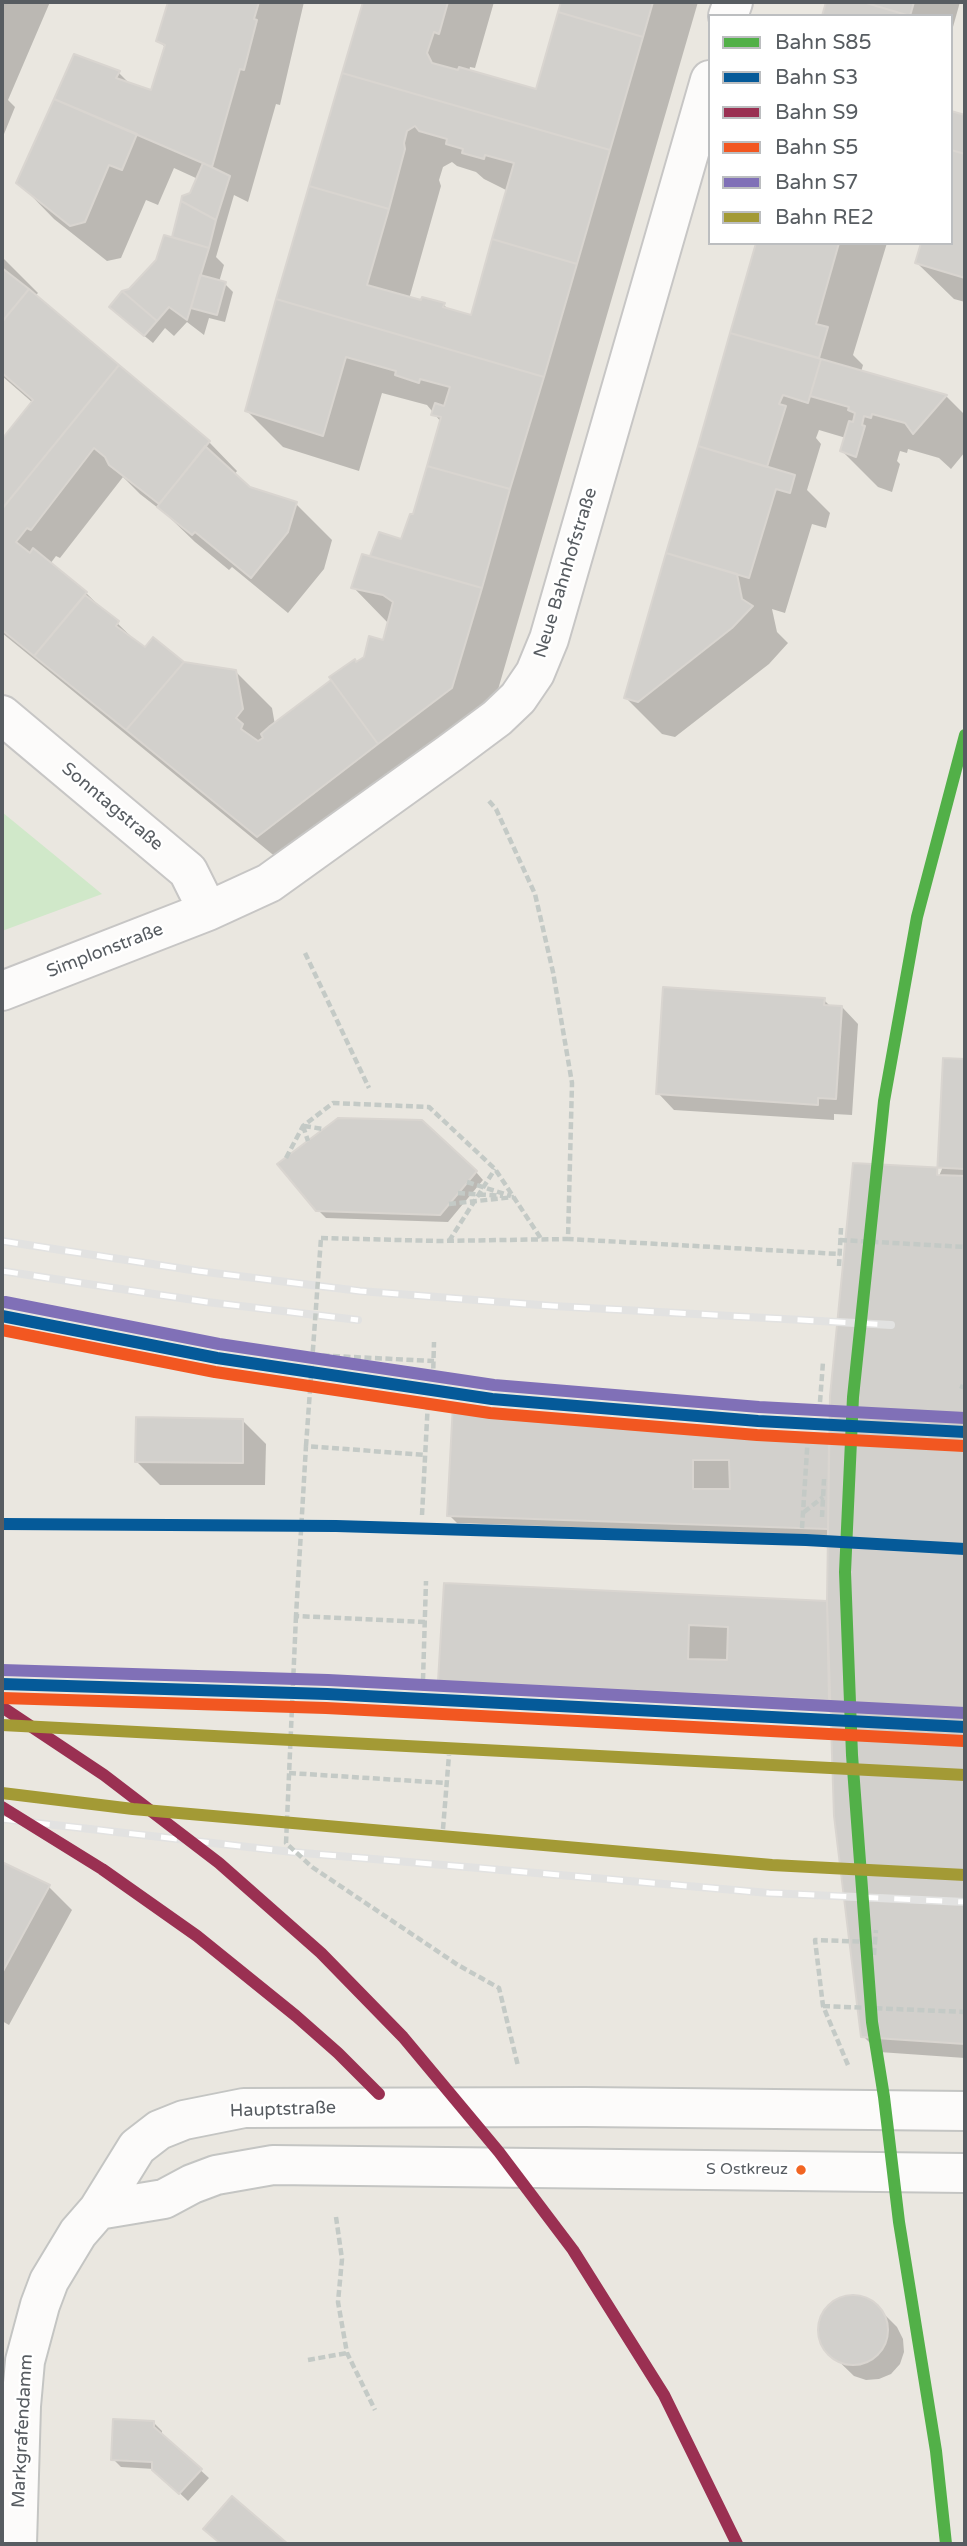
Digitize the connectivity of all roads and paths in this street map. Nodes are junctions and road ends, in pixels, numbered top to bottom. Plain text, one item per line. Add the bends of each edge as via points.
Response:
1 (708, 87) edge
2 (2, 715) edge
3 (489, 801) dead end
4 (208, 911) junction
5 (305, 953) dead end
6 (2, 991) edge
7 (369, 1088) dead end
8 (303, 1126) junction
9 (323, 1129) dead end
10 (309, 1141) dead end
11 (286, 1158) dead end
12 (495, 1169) junction
13 (467, 1182) dead end
14 (484, 1187) junction
15 (458, 1193) dead end
16 (479, 1195) junction
17 (515, 1197) junction
18 (475, 1201) junction
19 (449, 1204) dead end
20 (841, 1228) dead end
21 (568, 1239) junction
22 (542, 1240) junction
23 (841, 1240) junction
24 (450, 1241) junction
25 (965, 1247) edge
26 (840, 1254) junction
27 (839, 1266) dead end
28 (435, 1342) dead end
29 (312, 1355) junction
30 (434, 1361) junction
31 (823, 1362) dead end
32 (433, 1379) dead end
33 (428, 1401) dead end
34 (820, 1402) dead end
35 (808, 1435) dead end
36 (306, 1446) junction
37 (425, 1455) junction
38 (824, 1479) dead end
39 (824, 1497) junction
40 (804, 1512) junction
41 (422, 1515) dead end
42 (822, 1517) dead end
43 (802, 1528) dead end
44 (426, 1581) dead end
45 (844, 1602) dead end
46 (296, 1616) junction
47 (425, 1622) junction
48 (423, 1680) dead end
49 (847, 1701) dead end
50 (449, 1755) dead end
51 (289, 1773) junction
52 (446, 1783) junction
53 (443, 1829) dead end
54 (876, 1930) dead end
55 (875, 1942) junction
56 (874, 1955) dead end
57 (823, 2006) junction
58 (965, 2012) edge
59 (517, 2061) dead end
60 (848, 2065) dead end
61 (965, 2111) edge
62 (965, 2174) edge
63 (98, 2210) junction
64 (336, 2217) dead end
65 (346, 2353) junction
66 (308, 2360) dead end
67 (375, 2410) dead end
68 (18, 2544) edge

1 - 4 main road, Neue Bahnhofstraße via 549,639 535,673 497,718 340,834 269,883
2 - 4 main road, Sonntagstraße via 188,871
3 - 21 path via 535,894 553,972 572,1083
4 - 6 main road, Simplonstraße
5 - 7 path
8 - 9 path
8 - 10 path
8 - 11 path
8 - 12 path via 333,1102 429,1107
12 - 14 path
12 - 17 path
13 - 14 path
14 - 16 path
14 - 17 path
15 - 16 path
16 - 17 path
16 - 18 path
17 - 18 path
17 - 22 path
18 - 19 path
18 - 24 path
20 - 23 path
21 - 22 path
21 - 26 path
22 - 24 path
23 - 25 path
23 - 26 path
24 - 29 path, bridge via 321,1238
26 - 27 path
28 - 30 path
29 - 30 path
29 - 36 path, bridge
30 - 32 path
31 - 34 path
33 - 37 path
35 - 40 path
36 - 37 path
36 - 46 path
37 - 41 path
38 - 39 path
39 - 40 path
39 - 42 path
40 - 43 path
44 - 47 path
45 - 49 path
46 - 47 path
46 - 51 path, bridge
47 - 48 path
50 - 52 path
51 - 52 path
51 - 59 path, bridge via 286,1843 312,1867 499,1988
52 - 53 path
54 - 55 path
55 - 56 path
55 - 57 path via 815,1940
57 - 58 path
57 - 60 path
61 - 63 main road, Hauptstraße via 244,2108 159,2130 137,2147
62 - 63 main road via 273,2165 216,2175 164,2199
63 - 68 main road, Markgrafendamm via 49,2281 30,2333 21,2406
64 - 65 path via 342,2259 338,2302
65 - 66 path
65 - 67 path

